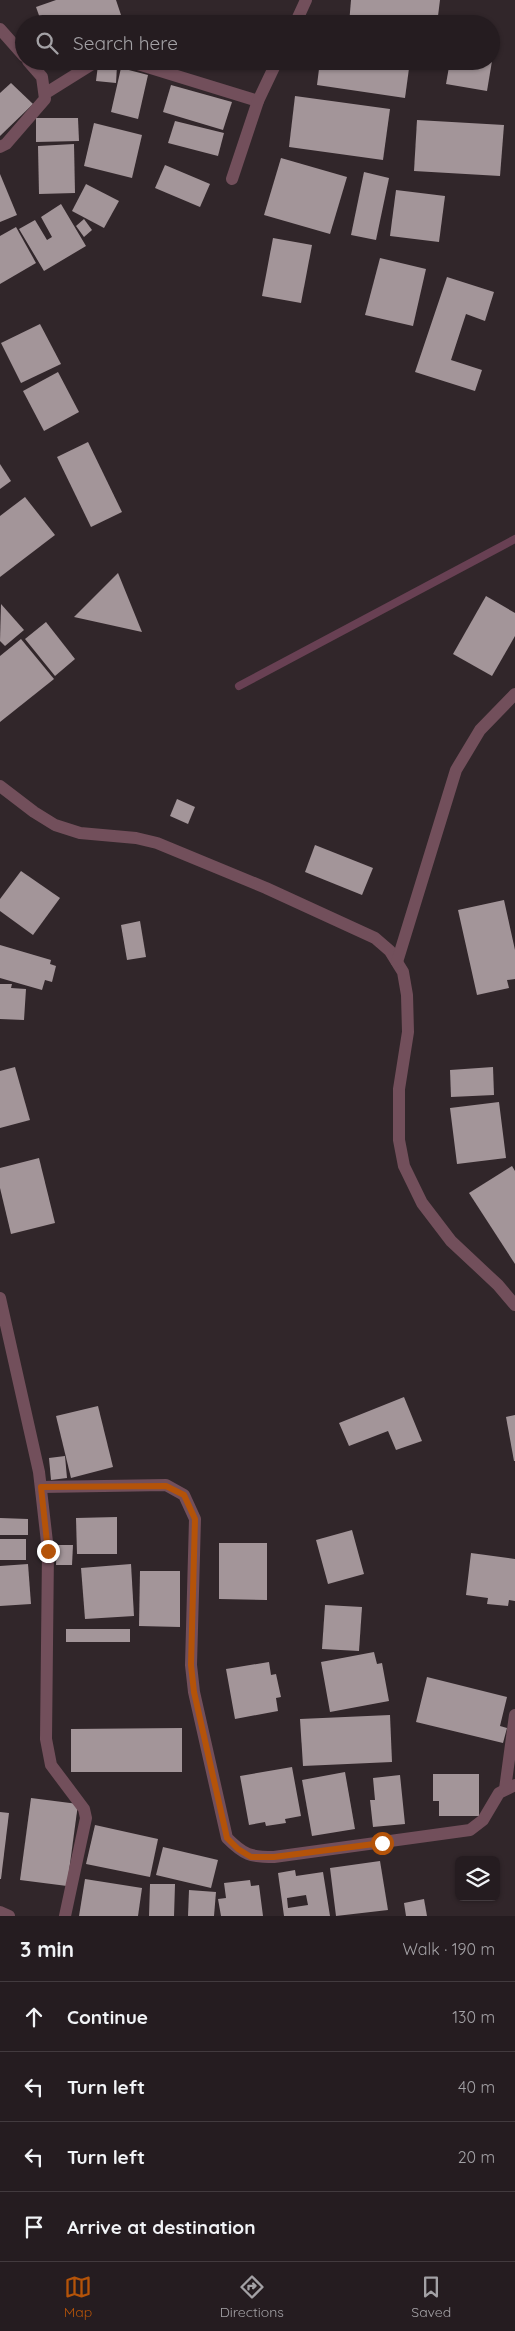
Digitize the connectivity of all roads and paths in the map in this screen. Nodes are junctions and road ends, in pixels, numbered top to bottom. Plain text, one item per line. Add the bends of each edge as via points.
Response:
1 (306, 0) edge
2 (299, 15) edge
3 (0, 29) edge
4 (15, 46) edge
5 (36, 70) edge
6 (83, 70) edge
7 (157, 70) edge
8 (273, 70) edge
9 (46, 93) junction
10 (258, 102) junction
11 (0, 147) edge
12 (232, 179) dead end
13 (515, 694) edge
14 (0, 786) edge
15 (397, 962) junction
16 (0, 1298) edge
17 (512, 1298) edge
18 (41, 1487) junction
19 (515, 1716) edge
20 (510, 1787) edge
21 (0, 1912) edge
22 (9, 1916) edge
23 (65, 1916) edge

1 - 2 street
3 - 4 street
5 - 9 street via 42,77
6 - 9 street
7 - 10 street
8 - 10 street
9 - 11 street via 6,144
10 - 12 street
13 - 15 street via 480,730 456,770
14 - 15 street via 55,825 80,833 157,843 266,888 376,938
15 - 17 street via 403,972 408,1023 399,1089 399,1140 404,1166 422,1203 451,1241
16 - 18 street
18 - 20 street via 166,1486 184,1495 195,1519 191,1665 194,1692 227,1838 238,1849 251,1857 274,1857 470,1830 483,1820 499,1793
18 - 23 street via 48,1551 46,1739 52,1765 84,1809 86,1818
19 - 20 street
21 - 22 street

